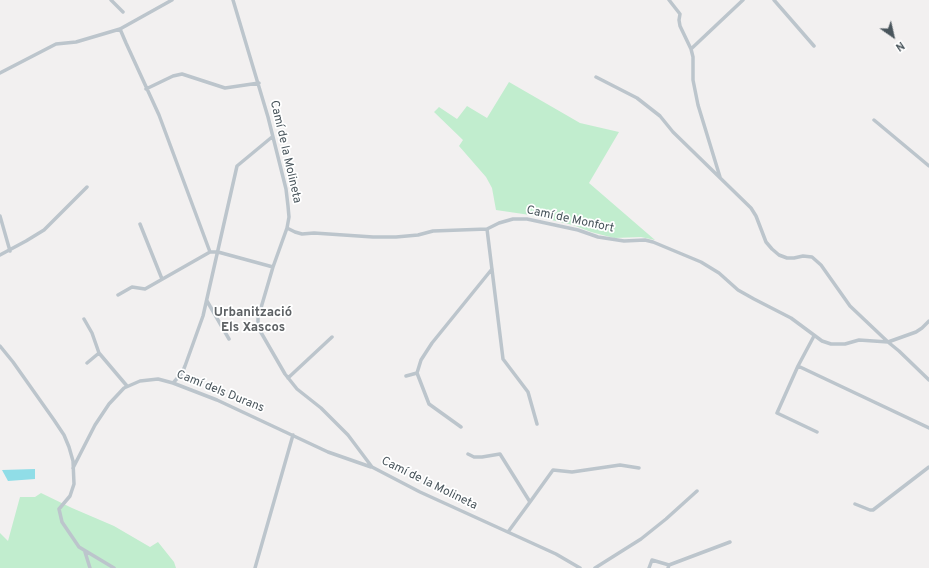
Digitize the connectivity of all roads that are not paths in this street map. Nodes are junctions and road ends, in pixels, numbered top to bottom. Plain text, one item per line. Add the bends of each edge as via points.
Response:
1 (112, 0) edge
2 (172, 0) edge
3 (233, 0) edge
4 (669, 0) edge
5 (744, 0) edge
6 (774, 0) edge
7 (123, 12) dead end
8 (120, 29) junction
9 (814, 46) dead end
10 (691, 49) junction
11 (0, 73) edge
12 (596, 77) dead end
13 (259, 84) junction
14 (146, 89) junction
15 (874, 120) dead end
16 (272, 137) junction
17 (929, 166) edge
18 (720, 178) junction
19 (87, 187) dead end
20 (0, 216) edge
21 (140, 224) dead end
22 (287, 228) junction
23 (486, 229) junction
24 (10, 251) junction
25 (210, 252) junction
26 (218, 252) junction
27 (0, 255) edge
28 (273, 267) junction
29 (492, 269) junction
30 (162, 279) junction
31 (118, 295) dead end
32 (207, 301) junction
33 (84, 319) dead end
34 (929, 320) edge
35 (814, 336) junction
36 (332, 337) dead end
37 (228, 339) dead end
38 (888, 342) junction
39 (0, 346) edge
40 (99, 353) junction
41 (87, 363) dead end
42 (798, 366) junction
43 (418, 373) junction
44 (406, 376) dead end
45 (288, 378) junction
46 (929, 380) edge
47 (173, 383) junction
48 (127, 386) junction
49 (537, 424) dead end
50 (461, 427) dead end
51 (929, 428) edge
52 (817, 432) dead end
53 (293, 435) junction
54 (468, 454) dead end
55 (372, 467) junction
56 (929, 467) edge
57 (73, 468) junction
58 (639, 468) dead end
59 (697, 491) dead end
60 (530, 502) junction
61 (855, 504) dead end
62 (508, 532) junction
63 (730, 542) dead end
64 (85, 552) junction
65 (669, 566) edge
66 (90, 568) edge
67 (114, 568) edge
68 (255, 568) edge
69 (580, 568) edge
70 (595, 568) edge
71 (649, 568) edge

1 - 7 street
2 - 8 street
3 - 13 street, Camí de la Molineta
4 - 10 street via 680,14 680,26
5 - 10 street
6 - 9 street
8 - 11 street via 76,42 56,44
8 - 14 street
10 - 18 street via 694,57 693,80 698,106
12 - 18 street via 637,98 660,116
13 - 14 street via 225,88 182,74
13 - 16 street, Camí de la Molineta
14 - 25 street via 159,115
15 - 17 street
16 - 22 street, Camí de la Molineta via 286,189 289,217
16 - 26 street via 237,166
18 - 38 street via 751,208 766,242 772,249 787,258 812,257 821,264 850,306
19 - 24 street via 44,230
20 - 24 street
21 - 30 street
22 - 23 street, Camí de Monfort via 302,234 373,237
22 - 28 street, Camí de la Molineta
23 - 29 street
23 - 35 street, Camí de Monfort via 499,223 527,219 578,230 598,238 654,242 701,262 719,273 738,290 791,318
24 - 27 street
25 - 26 street
25 - 30 street
26 - 28 street
26 - 32 street
28 - 45 street, Camí de la Molineta via 258,324
29 - 43 street via 432,343 421,360
29 - 49 street via 503,359 528,392
30 - 31 street via 145,289 132,287
32 - 37 street
32 - 47 street via 189,357 182,373
33 - 40 street
34 - 38 street via 916,332
35 - 38 street, Camí de Monfort via 831,344 859,340
35 - 42 street
36 - 45 street
38 - 46 street
39 - 57 street via 64,435 73,460
40 - 41 street
40 - 48 street
42 - 51 street
42 - 52 street via 777,412
43 - 44 street
43 - 50 street via 429,404
45 - 55 street, Camí de la Molineta via 348,435
47 - 48 street, Camí dels Durans via 158,379 140,381
47 - 53 street, Camí dels Durans
48 - 57 street, Camí dels Durans via 109,404
53 - 55 street, Camí dels Durans via 328,452
53 - 68 street
54 - 60 street via 474,457 500,454
55 - 62 street, Camí de la Molineta
56 - 61 street via 873,510
57 - 64 street via 74,484 70,496 59,509 59,514 79,547
58 - 60 street via 620,465 572,472 553,470
59 - 70 street via 641,539
60 - 62 street
62 - 69 street, Camí de la Molineta
63 - 65 street
64 - 66 street
64 - 67 street
65 - 71 street via 652,560

